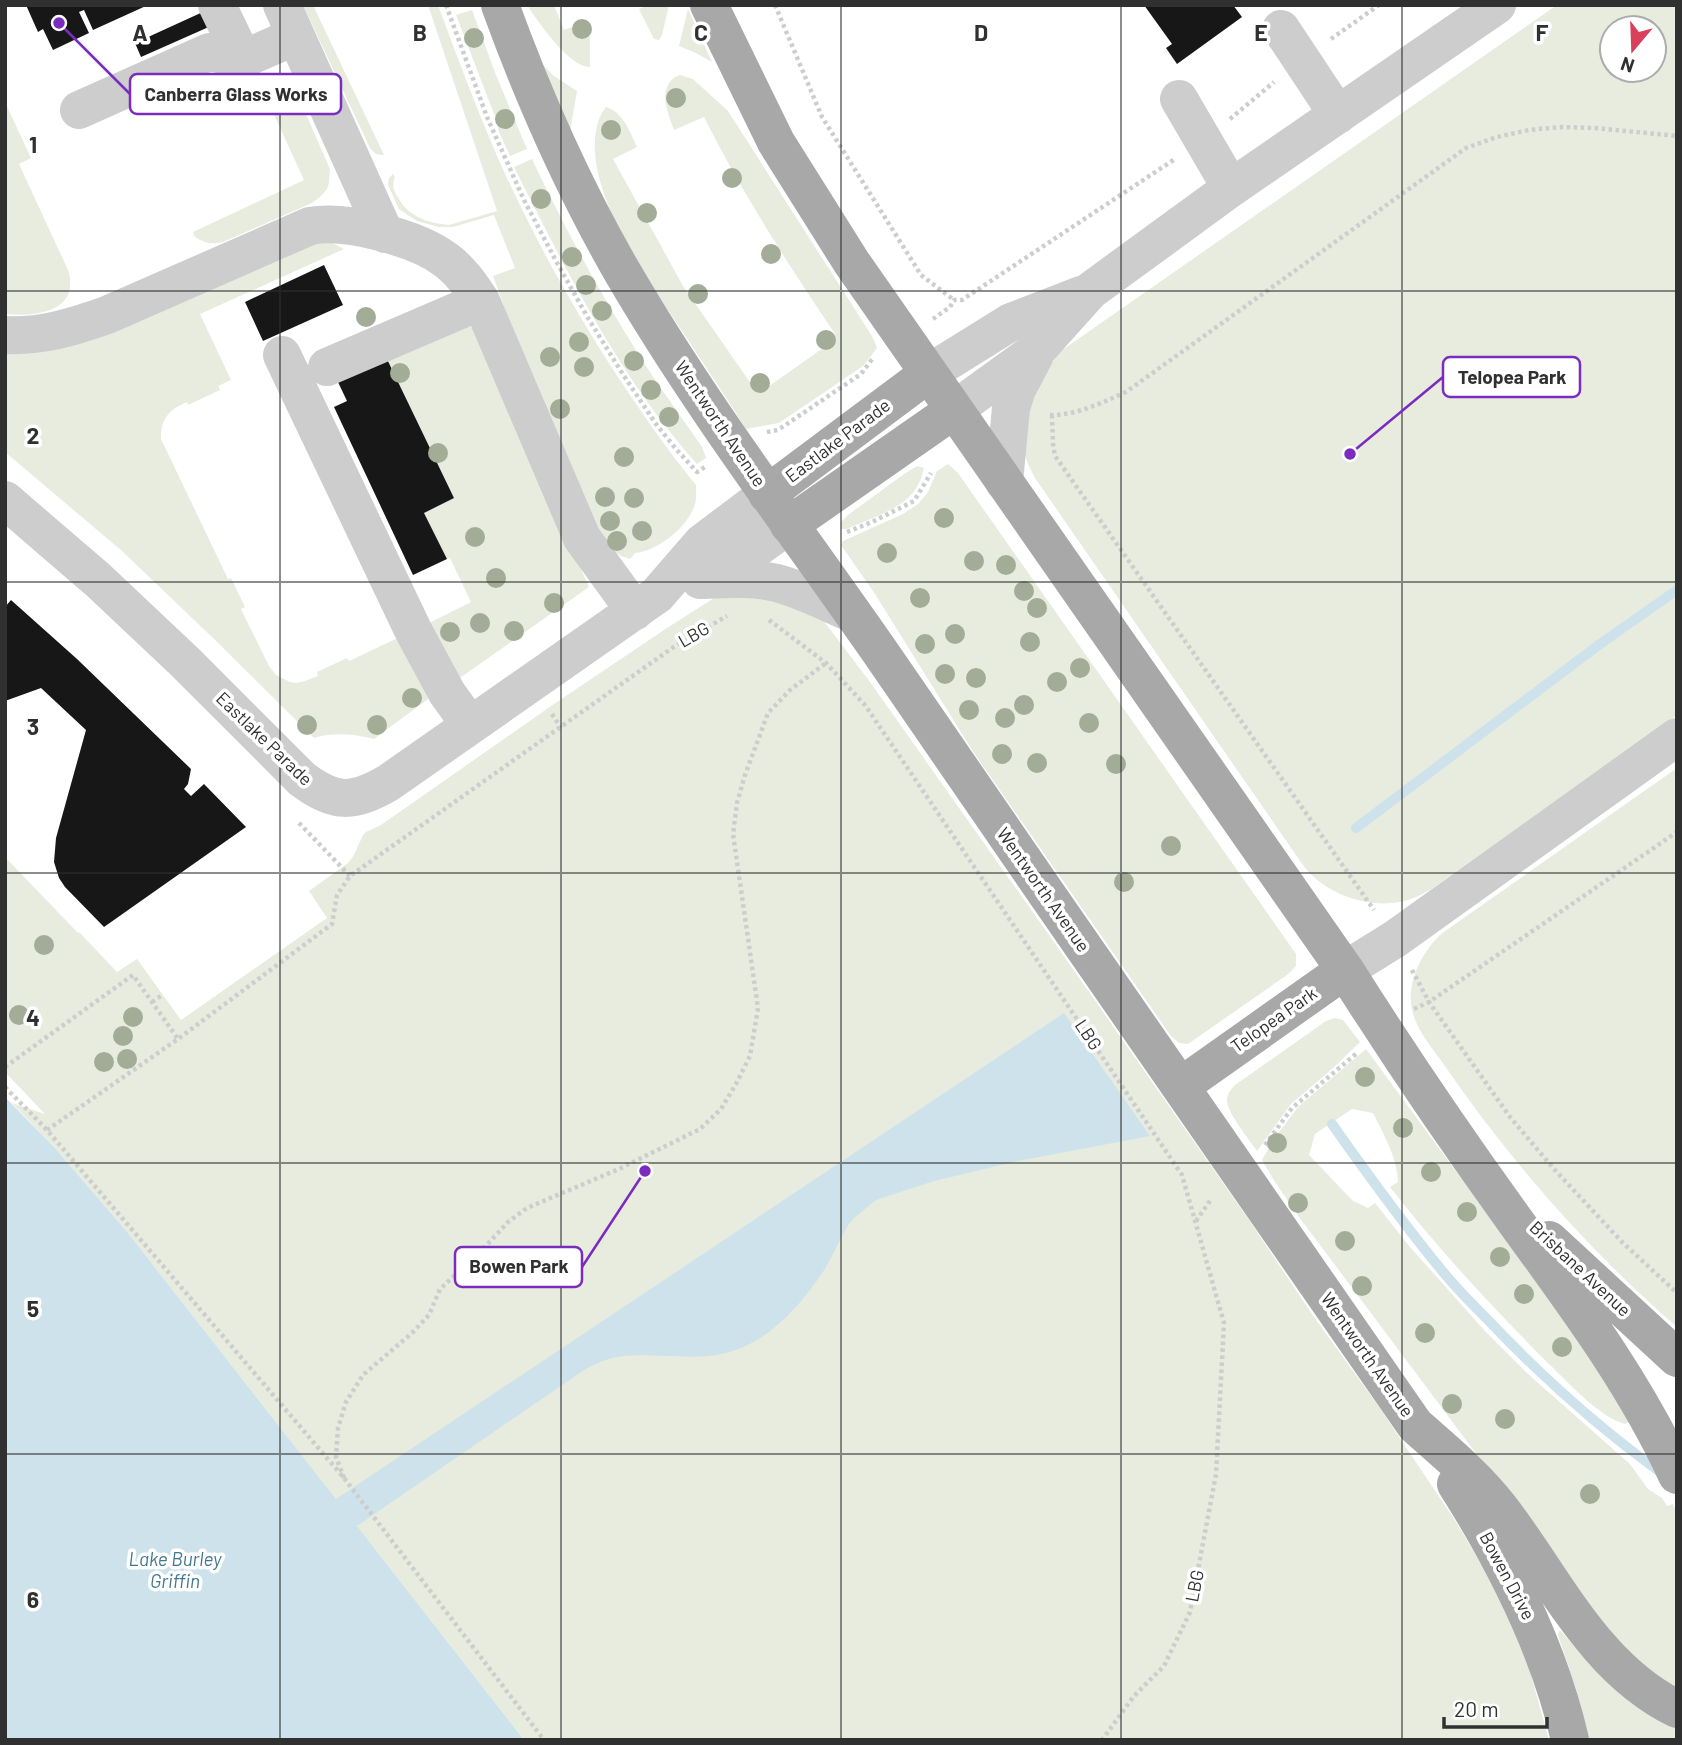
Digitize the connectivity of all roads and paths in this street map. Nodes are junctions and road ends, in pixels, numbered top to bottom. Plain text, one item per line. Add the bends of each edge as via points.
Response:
1 (217, 5) edge
2 (446, 5) edge
3 (500, 5) edge
4 (709, 5) edge
5 (775, 5) edge
6 (1497, 5) edge
7 (289, 21) edge
8 (1280, 29) dead end
9 (243, 59) junction
10 (1180, 99) dead end
11 (79, 110) dead end
12 (1338, 115) junction
13 (1677, 136) edge
14 (1231, 188) junction
15 (385, 234) junction
16 (1090, 291) junction
17 (481, 301) junction
18 (943, 313) dead end
19 (5, 335) edge
20 (1038, 350) junction
21 (876, 354) dead end
22 (282, 355) dead end
23 (327, 367) dead end
24 (929, 373) junction
25 (954, 410) junction
26 (759, 434) dead end
27 (932, 470) dead end
28 (697, 472) dead end
29 (1004, 482) junction
30 (767, 494) junction
31 (5, 500) edge
32 (789, 525) junction
33 (840, 534) dead end
34 (700, 580) junction
35 (646, 603) junction
36 (731, 614) dead end
37 (853, 614) junction
38 (765, 617) dead end
39 (826, 663) junction
40 (548, 708) dead end
41 (470, 725) junction
42 (561, 728) junction
43 (1677, 737) edge
44 (295, 819) dead end
45 (1677, 832) edge
46 (349, 876) junction
47 (1395, 939) junction
48 (1345, 970) junction
49 (162, 995) dead end
50 (152, 1002) junction
51 (1429, 1002) junction
52 (1412, 1010) dead end
53 (178, 1039) junction
54 (1363, 1048) dead end
55 (5, 1067) edge
56 (1181, 1086) junction
57 (5, 1087) edge
58 (47, 1130) junction
59 (1264, 1147) dead end
60 (1484, 1178) junction
61 (1217, 1193) dead end
62 (1196, 1221) junction
63 (1677, 1293) edge
64 (1677, 1358) edge
65 (1415, 1424) junction
66 (1669, 1459) edge
67 (344, 1478) junction
68 (1677, 1709) edge
69 (544, 1740) edge
70 (1102, 1740) edge
71 (1570, 1740) edge

1 - 9 street
2 - 28 path via 524,200 624,376
3 - 30 main road, Wentworth Avenue via 553,138 604,239 657,329
4 - 24 main road via 776,142
5 - 18 path via 822,117 921,275 954,300
6 - 12 street
7 - 9 street
7 - 15 street via 373,169
8 - 12 street
9 - 11 street via 209,52
10 - 14 street
12 - 14 street
13 - 47 path via 1562,127 1529,130 1466,148 1126,392 1087,410 1052,415 1055,456
14 - 16 street
15 - 17 street via 442,257
15 - 19 street via 345,225 310,226 107,315 51,332
16 - 20 street
16 - 24 street via 1012,322
17 - 23 street
17 - 35 street via 582,538
20 - 25 street
20 - 29 street via 1011,408
21 - 26 path via 861,374 778,430
22 - 41 street via 413,630
24 - 25 main road
24 - 30 main road, Eastlake Parade
25 - 29 main road
25 - 32 main road, Eastlake Parade
27 - 33 path via 915,501
29 - 48 main road
30 - 32 main road, Wentworth Avenue
30 - 35 street, Eastlake Parade via 702,543
31 - 41 street, Eastlake Parade via 143,622 302,779 319,790 346,799 362,796
32 - 34 street, Eastlake Parade via 736,563
32 - 37 main road, Wentworth Avenue
34 - 35 street, Eastlake Parade
34 - 37 street, Eastlake Parade via 775,582
35 - 41 street, Eastlake Parade
36 - 42 path, LBG via 676,646
37 - 56 main road, Wentworth Avenue
38 - 39 path, LBG
39 - 62 path, LBG via 865,705 1175,1163
39 - 67 path via 768,713 737,803 733,834 758,1008 750,1056 736,1084 721,1109 700,1129 619,1170 527,1208 440,1289 429,1315 363,1375 346,1402 336,1457
40 - 42 path
42 - 46 path, LBG
43 - 47 street, Telopea Park
44 - 46 path
45 - 51 path
46 - 53 path via 337,895 332,924
47 - 48 street, Telopea Park
47 - 51 path
48 - 56 main road, Telopea Park
48 - 60 main road
49 - 50 path
50 - 53 path
50 - 55 path via 133,975
51 - 52 path
51 - 63 path via 1510,1117 1553,1168
53 - 58 path
54 - 59 path via 1292,1108
56 - 65 main road, Wentworth Avenue
57 - 58 path
58 - 67 path
60 - 64 main road, Brisbane Avenue
60 - 66 main road via 1595,1332
61 - 62 path
62 - 70 path, LBG via 1224,1323 1216,1474 1190,1612 1164,1666 1134,1696
65 - 68 main road, Wentworth Avenue via 1493,1499 1607,1656 1641,1687
65 - 71 main road, Bowen Drive via 1471,1507 1515,1588 1546,1657
67 - 69 path

